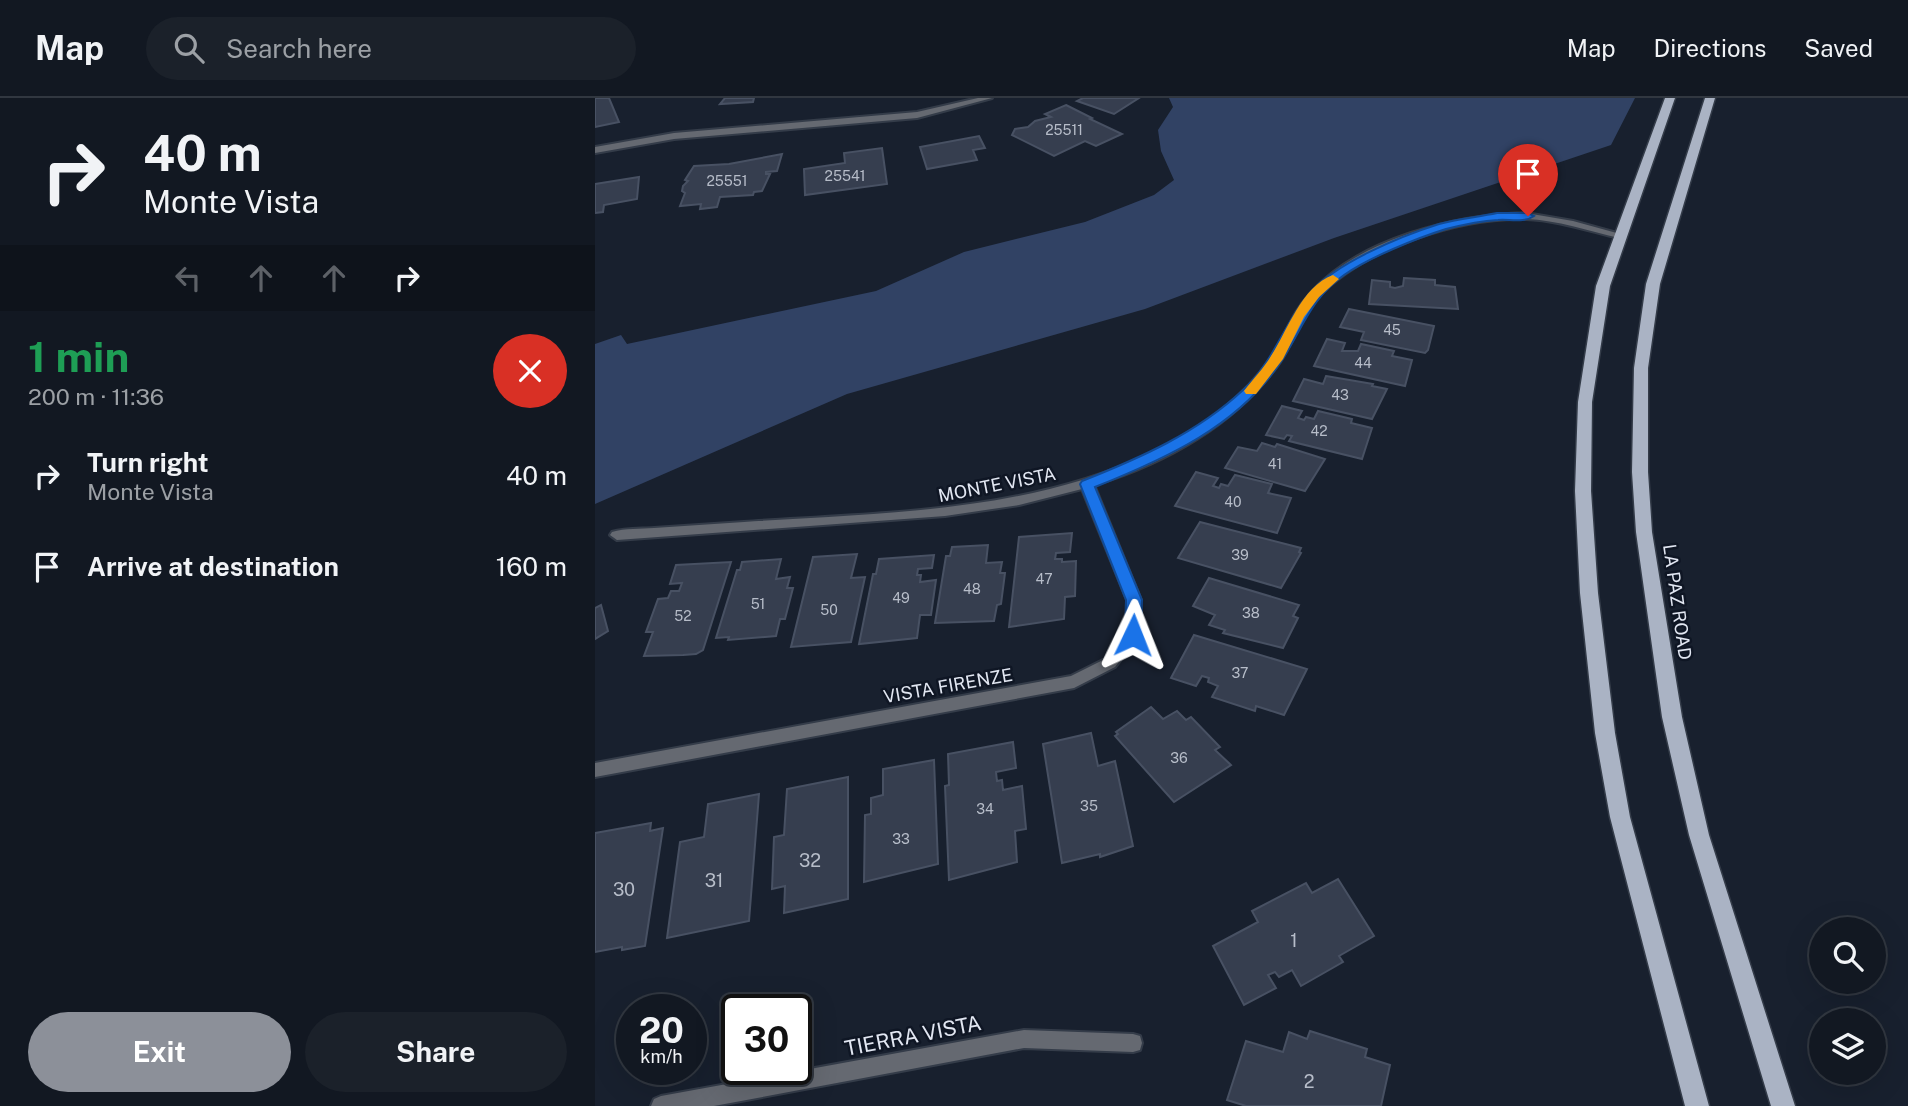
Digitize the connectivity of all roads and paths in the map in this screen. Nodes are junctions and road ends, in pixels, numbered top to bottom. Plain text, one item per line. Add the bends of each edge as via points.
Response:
1 (988, 98) edge
2 (1670, 98) edge
3 (1710, 98) edge
4 (595, 150) edge
5 (1619, 235) junction
6 (1087, 484) junction
7 (617, 535) dead end
8 (595, 770) edge
9 (1133, 1043) dead end
10 (661, 1106) edge
11 (1697, 1106) edge
12 (1783, 1106) edge

1 - 4 street via 917,115 674,135
2 - 5 main road
3 - 12 main road, LA PAZ ROAD via 1653,284 1641,380 1644,533 1672,717 1699,835
5 - 6 street, MONTE VISTA via 1528,216 1497,216 1442,227 1369,257 1339,273 1314,295 1276,359 1250,392 1220,418 1147,460
5 - 11 main road via 1603,286 1585,402 1583,491 1589,593 1620,817
6 - 7 street, MONTE VISTA via 1021,502 949,513
6 - 8 street, VISTA FIRENZE via 1134,600 1133,635 1110,663 1074,682
9 - 10 street, TIERRA VISTA via 1024,1038

